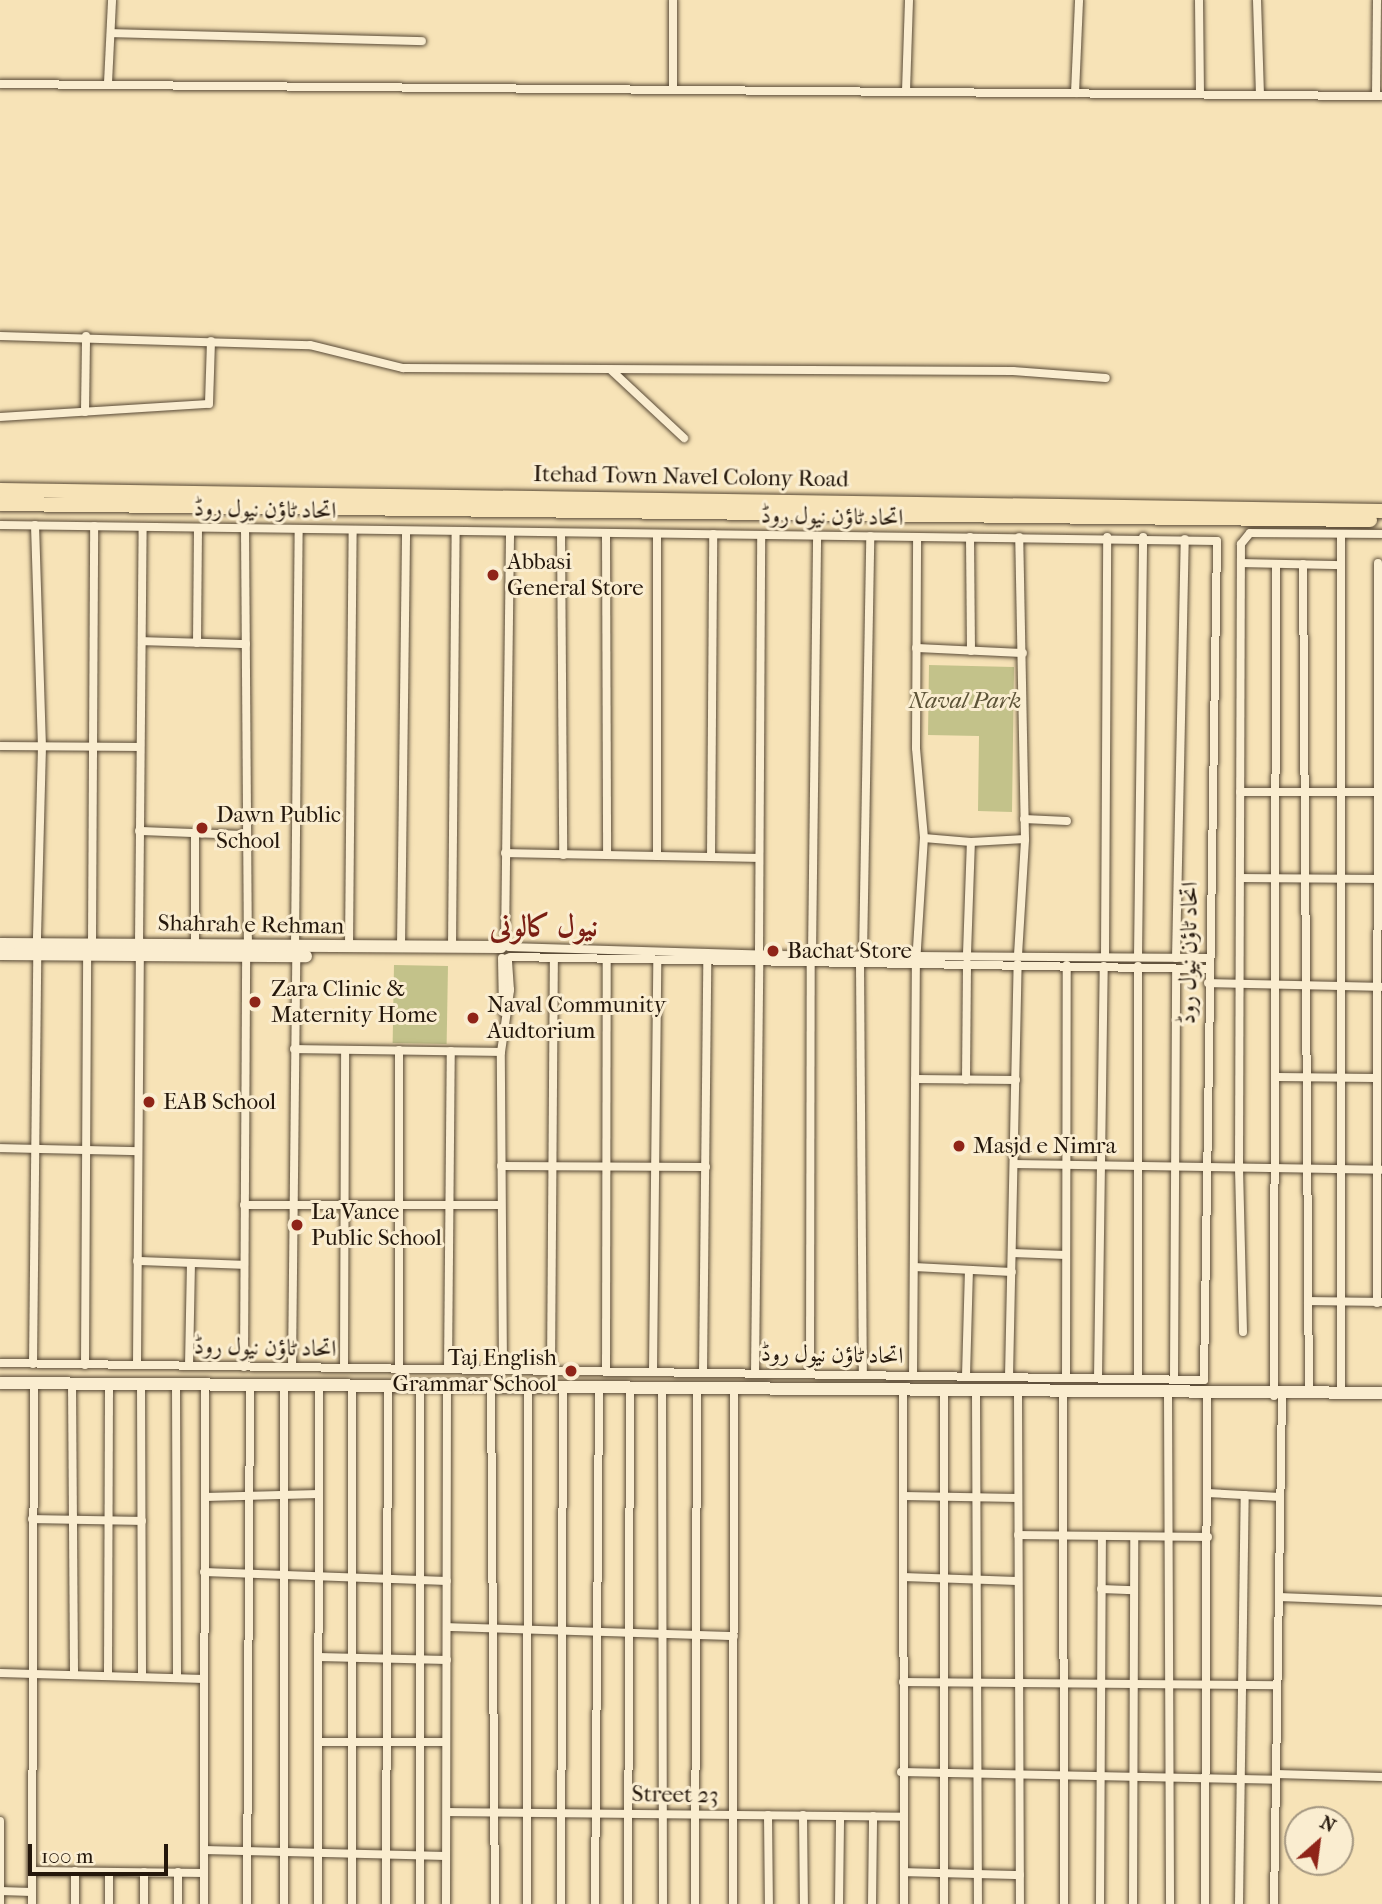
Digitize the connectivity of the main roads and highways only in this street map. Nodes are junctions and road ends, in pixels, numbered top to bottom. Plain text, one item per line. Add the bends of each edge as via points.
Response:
1 (0, 490) edge
2 (0, 504) edge
3 (855, 509) junction
4 (1382, 511) edge
5 (1382, 521) edge

1 - 3 main road, Itehad Town Navel Colony Road
2 - 3 main road, Itehad Town Navel Colony Road
3 - 4 main road, Itehad Town Navel Colony Road
3 - 5 main road, Itehad Town Navel Colony Road

